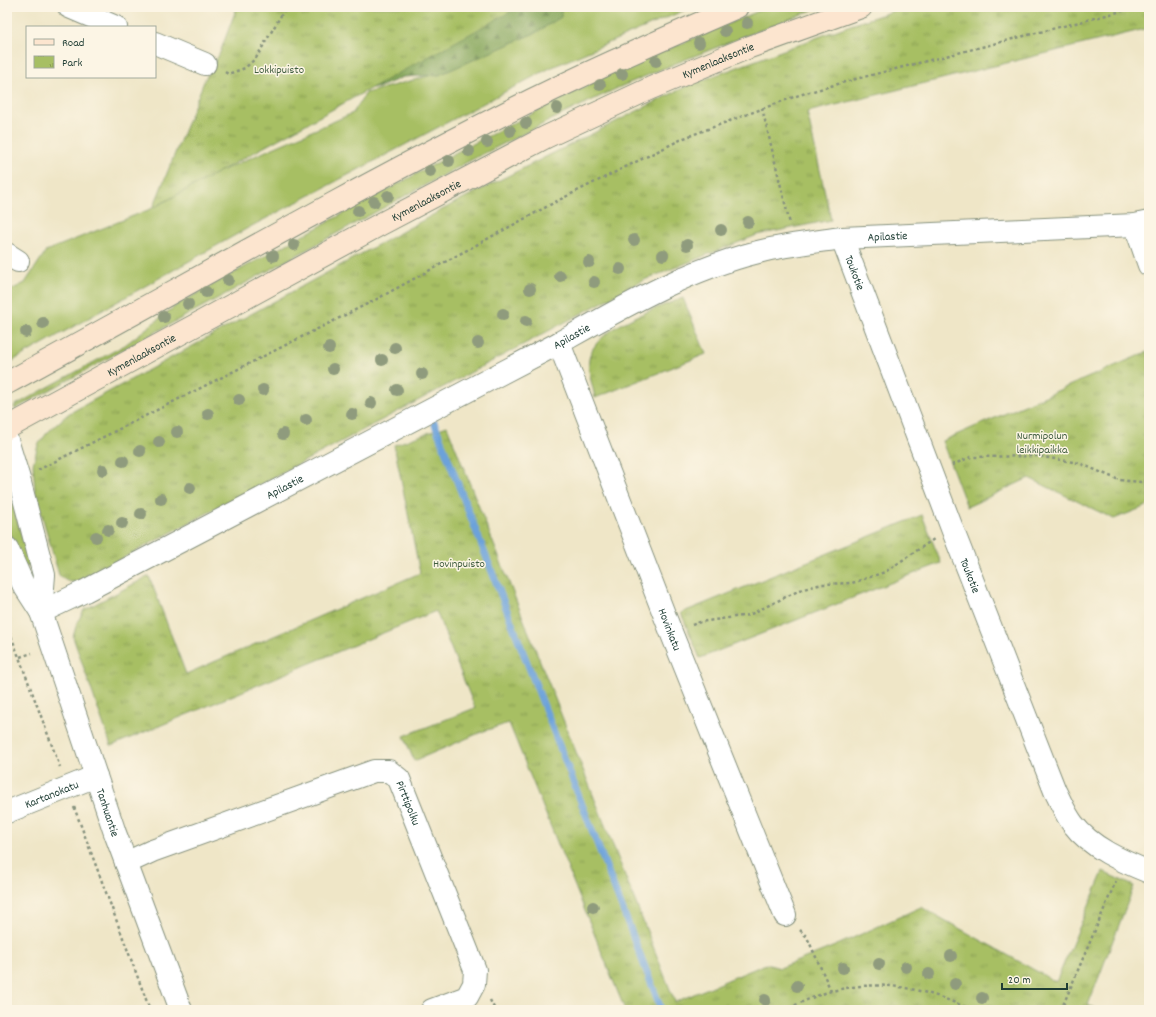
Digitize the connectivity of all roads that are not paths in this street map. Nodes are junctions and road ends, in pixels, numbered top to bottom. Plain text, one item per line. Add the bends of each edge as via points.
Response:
1 (68, 7) edge
2 (737, 7) edge
3 (862, 7) edge
4 (114, 26) edge
5 (156, 43) edge
6 (204, 64) road end
7 (1142, 224) edge
8 (842, 238) junction
9 (1149, 265) edge
10 (559, 343) junction
11 (7, 383) edge
12 (7, 428) edge
13 (7, 440) edge
14 (7, 548) edge
15 (41, 612) junction
16 (96, 776) junction
17 (7, 812) edge
18 (126, 863) junction
19 (1149, 872) edge
20 (785, 915) road end
21 (181, 1010) edge
22 (432, 1010) edge

1 - 4 street
2 - 11 main road via 490,120 333,203
3 - 12 main road, Kymenlaaksontie via 746,48 651,88 546,137
5 - 6 street
7 - 8 street, Apilastie
7 - 9 street
8 - 10 street, Apilastie via 758,252 696,272 642,297
8 - 19 street, Toukotie via 930,474 1065,812 1084,836 1101,849
10 - 15 street, Apilastie via 86,591
10 - 20 street, Hovinkatu via 671,632
13 - 15 street, Tanhuantie via 44,575
14 - 15 street, Tanhuantie via 23,584
15 - 16 street, Tanhuantie
16 - 17 street, Kartanokatu
16 - 18 street, Tanhuantie
18 - 21 street, Tanhuantie
18 - 22 street, Pirttipolku via 152,851 374,772 389,771 400,779 475,970 474,984 467,997

